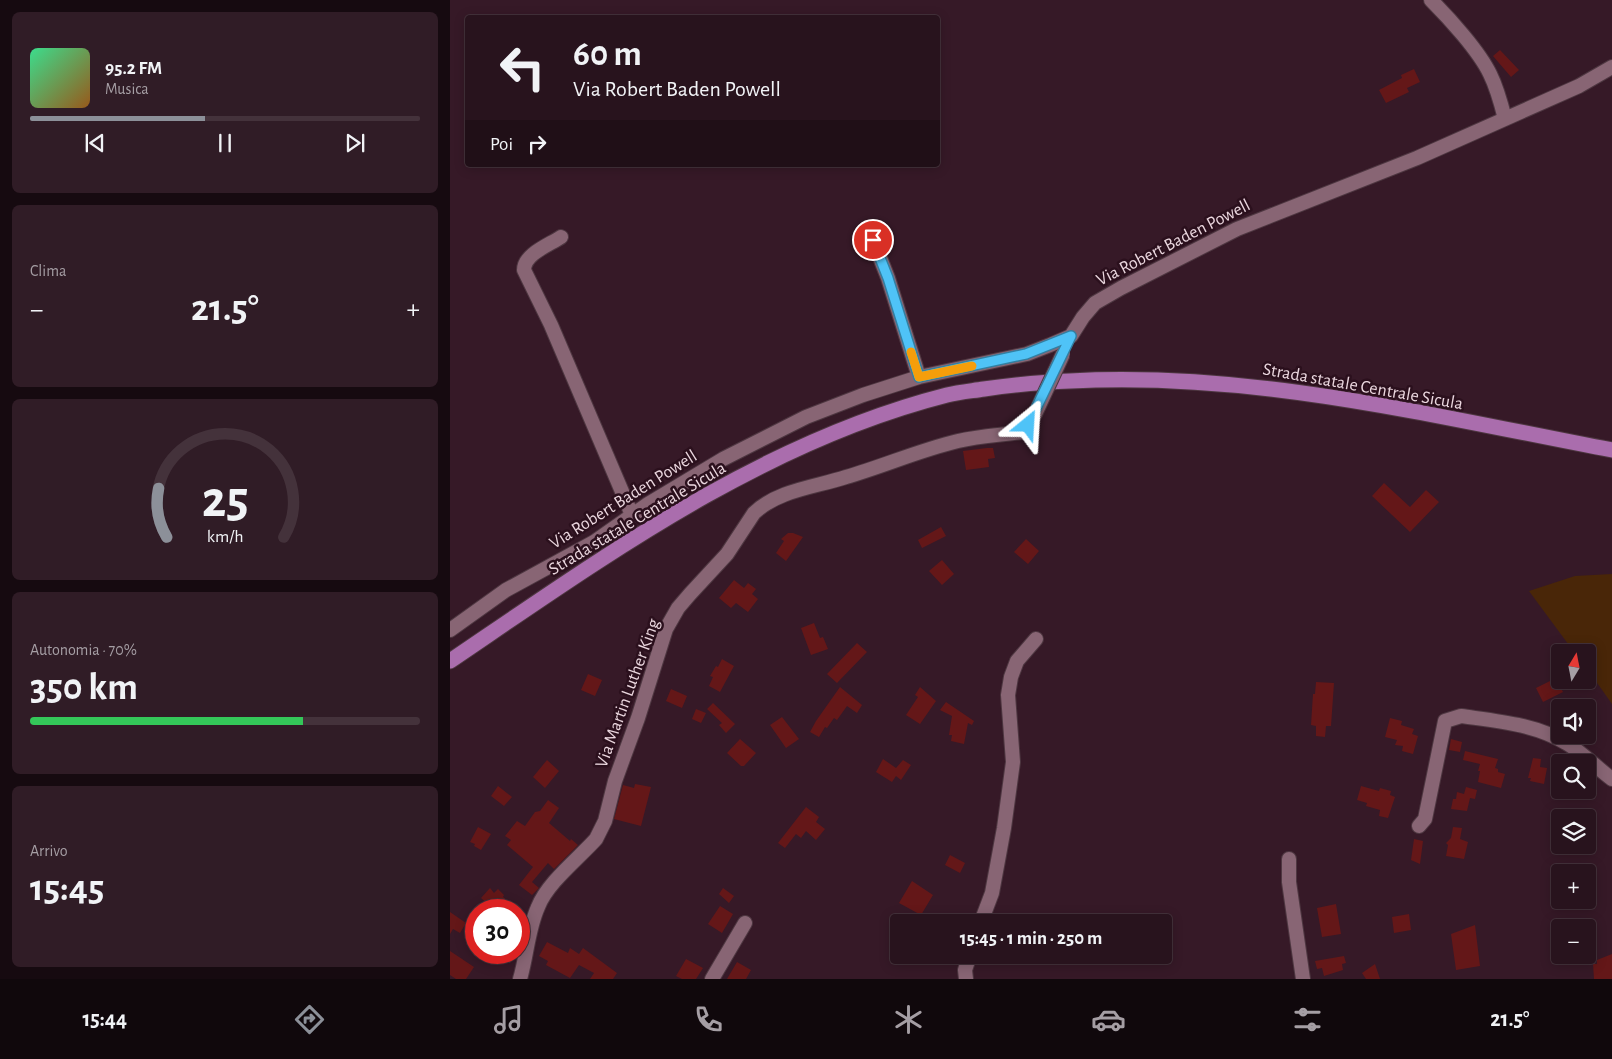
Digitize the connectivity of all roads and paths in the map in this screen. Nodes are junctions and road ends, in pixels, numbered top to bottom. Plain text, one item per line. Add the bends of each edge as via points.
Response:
1 (1431, 0) edge
2 (1612, 67) edge
3 (1505, 118) junction
4 (561, 237) dead end
5 (873, 240) dead end
6 (1071, 336) junction
7 (919, 377) junction
8 (1612, 450) edge
9 (632, 515) junction
10 (450, 630) edge
11 (1036, 639) dead end
12 (450, 661) edge
13 (1612, 779) edge
14 (1419, 826) dead end
15 (1289, 859) dead end
16 (984, 914) edge
17 (745, 923) dead end
18 (967, 964) edge
19 (520, 979) edge
20 (712, 979) edge
21 (966, 979) edge
22 (1302, 979) edge

1 - 3 street via 1490,72
2 - 3 street, Via Robert Baden Powell via 1579,86
3 - 6 street, Via Robert Baden Powell via 1417,158 1237,229 1095,303
4 - 9 street via 530,257 524,270 551,325
5 - 7 street
6 - 7 street, Via Robert Baden Powell via 1026,354
6 - 19 street, Via Martin Luther King, bridge via 1035,414 1022,432 960,440 910,455 787,494 754,513 727,554 678,608 666,629 615,781 602,831 547,890 538,906
7 - 9 street, Via Robert Baden Powell via 806,417 723,459
8 - 12 main road, Strada statale Centrale Sicula via 1367,403 1231,384 1169,379 1106,379 1028,383 949,394 886,413 803,446 721,486 640,534
9 - 10 street, Via Robert Baden Powell via 579,551 506,590
11 - 16 street via 1017,661 1011,677 1008,694 1013,762 1003,838 992,893
13 - 14 street via 1566,743 1537,730 1511,723 1454,717 1445,721 1425,818
15 - 22 street
17 - 20 street
18 - 21 street

